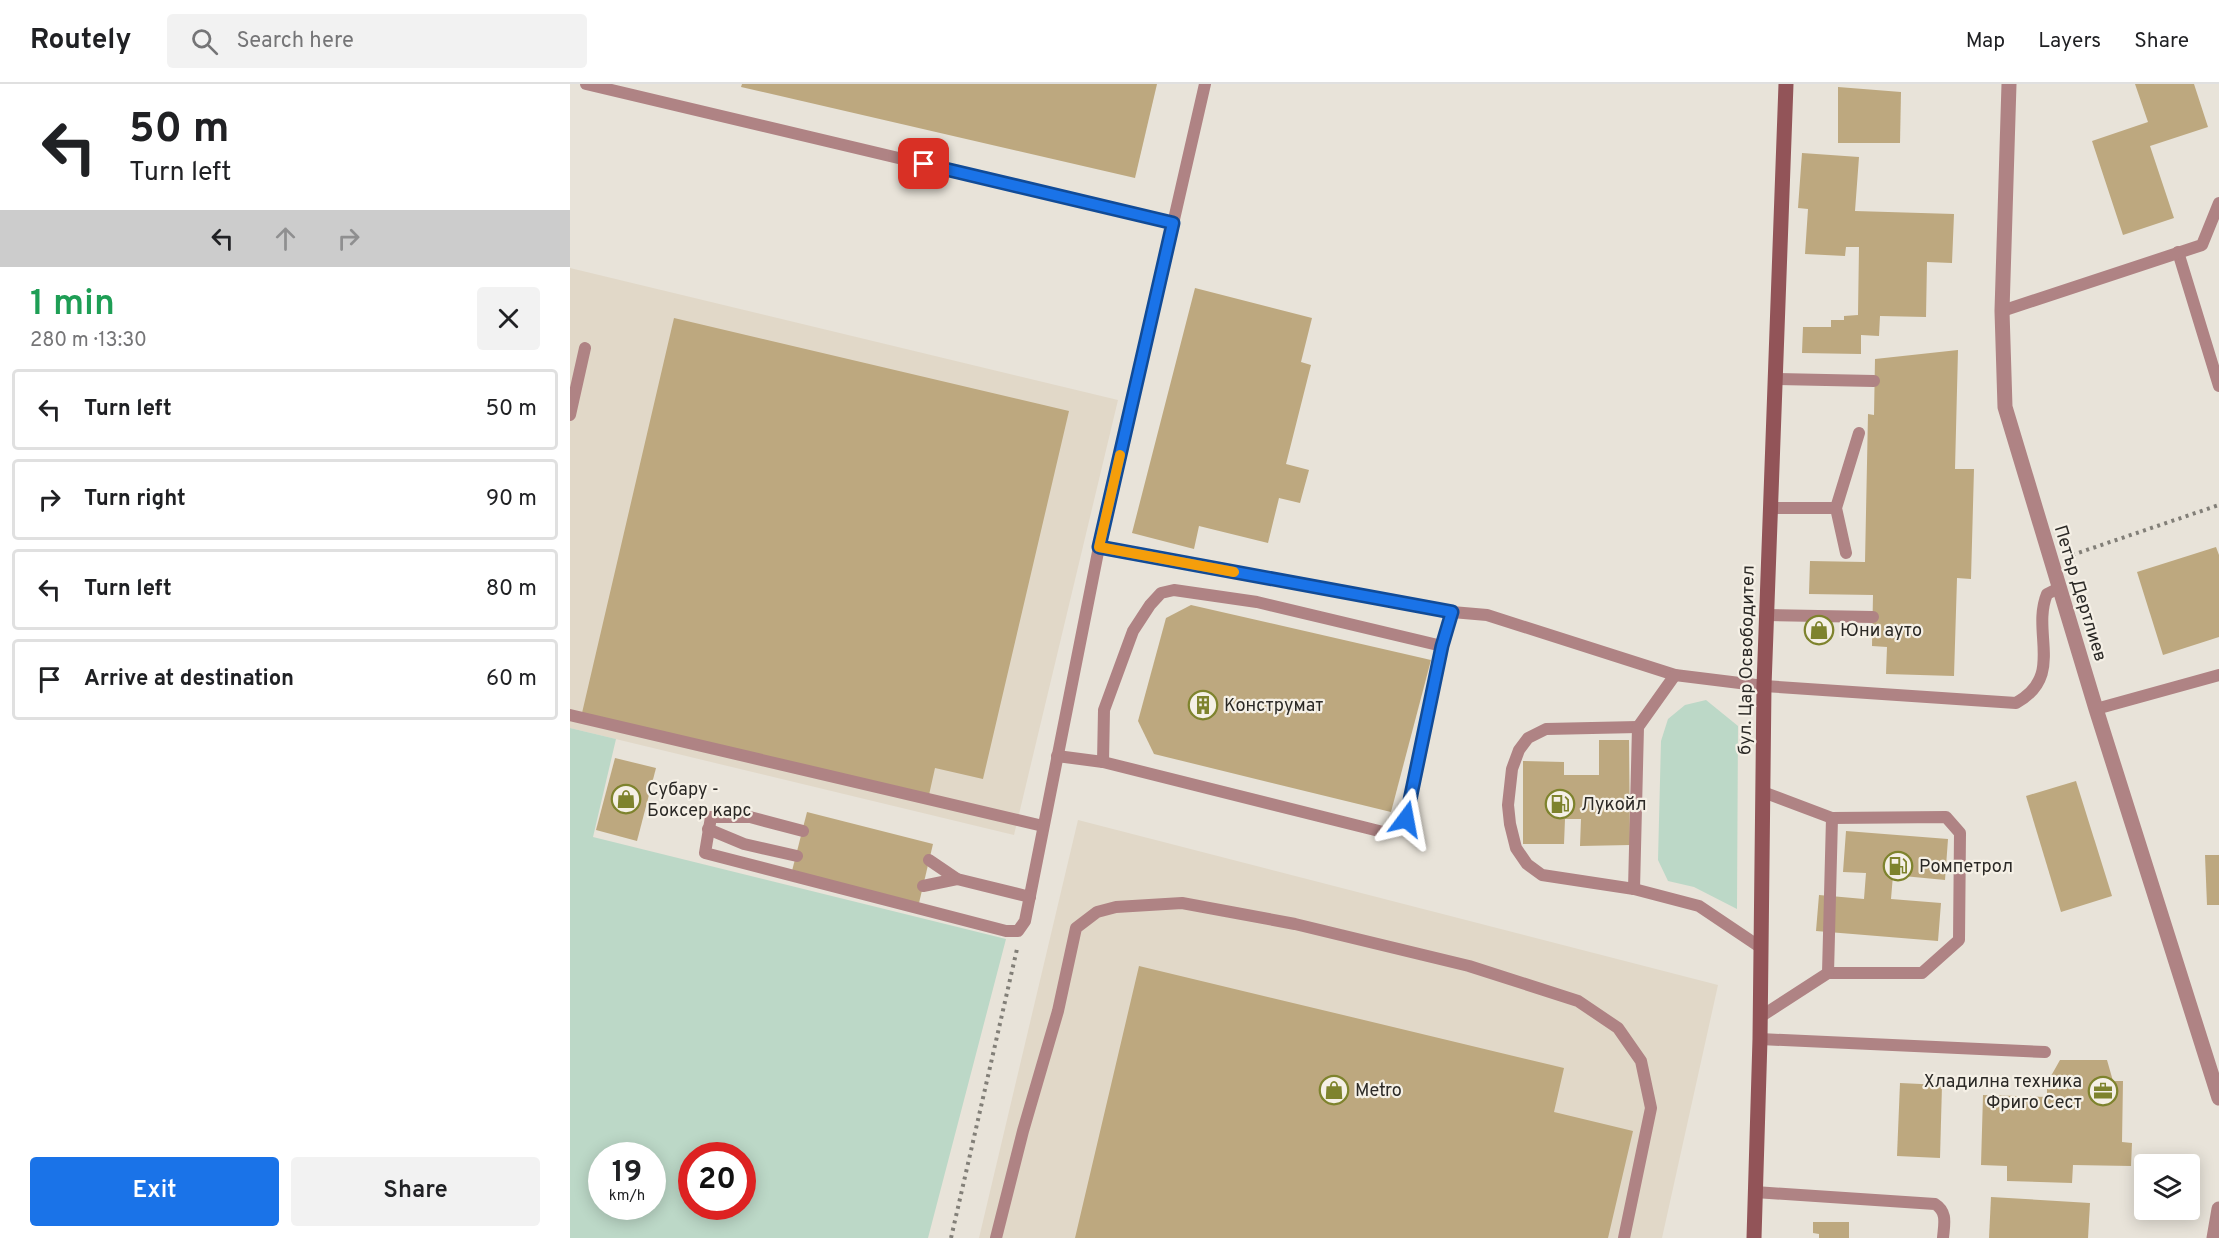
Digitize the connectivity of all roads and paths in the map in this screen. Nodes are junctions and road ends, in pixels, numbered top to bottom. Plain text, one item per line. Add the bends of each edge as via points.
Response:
1 (586, 84) edge
2 (1205, 84) edge
3 (1786, 84) edge
4 (2009, 84) edge
5 (2219, 202) edge
6 (1173, 223) junction
7 (2178, 252) junction
8 (2002, 310) junction
9 (585, 348) dead end
10 (1775, 379) junction
11 (1874, 381) dead end
12 (2219, 386) edge
13 (570, 415) edge
14 (1859, 433) dead end
15 (2219, 505) edge
16 (1770, 508) junction
17 (1836, 508) junction
18 (1099, 547) junction
19 (1846, 553) dead end
20 (2051, 562) junction
21 (2059, 588) junction
22 (1452, 612) junction
23 (1766, 615) junction
24 (1873, 617) dead end
25 (1442, 646) junction
26 (1675, 675) junction
27 (2219, 675) edge
28 (1764, 686) junction
29 (2096, 709) junction
30 (570, 715) edge
31 (1638, 727) junction
32 (1057, 756) junction
33 (1103, 762) junction
34 (1763, 792) junction
35 (1832, 818) junction
36 (1043, 826) junction
37 (708, 829) junction
38 (802, 831) dead end
39 (796, 856) dead end
40 (930, 860) dead end
41 (957, 879) junction
42 (923, 886) dead end
43 (1634, 889) junction
44 (1030, 897) junction
45 (1018, 930) junction
46 (1760, 947) junction
47 (1828, 973) junction
48 (1760, 1017) junction
49 (1760, 1039) junction
50 (2045, 1052) dead end
51 (2219, 1098) edge
52 (1755, 1192) junction
53 (2219, 1209) edge
54 (951, 1238) edge
55 (996, 1238) edge
56 (1624, 1238) edge
57 (1754, 1238) edge
58 (1943, 1238) edge
59 (2214, 1238) edge

1 - 6 lane
2 - 6 lane
3 - 10 main road, бул. Цар Освободител
4 - 8 street, Петър Дертлиев
5 - 7 lane via 2202,245
6 - 18 lane
7 - 8 lane
7 - 12 lane
8 - 20 street, Петър Дертлиев via 2005,407
9 - 13 lane
10 - 11 lane
10 - 16 main road, бул. Цар Освободител
14 - 17 lane
15 - 20 path
16 - 17 lane
16 - 23 main road, бул. Цар Освободител
17 - 19 lane
18 - 22 lane
18 - 32 lane
20 - 21 street, Петър Дертлиев
21 - 28 lane via 2048,594 2043,604 2045,651 2039,682 2030,695 2016,703
21 - 29 street, Петър Дертлиев
22 - 25 lane
22 - 26 lane via 1487,615
23 - 24 lane
23 - 28 main road, бул. Цар Освободител
25 - 33 lane via 1257,602 1173,590 1161,593 1133,631 1107,701
25 - 33 lane via 1406,819 1392,831 1383,832
26 - 28 lane
26 - 31 lane
27 - 29 lane
28 - 34 main road, бул. Цар Освободител
29 - 51 street, Петър Дертлиев
30 - 36 lane
31 - 43 lane
31 - 43 lane via 1546,729 1528,738 1512,769 1508,805 1516,848 1527,864 1542,874
32 - 33 lane
32 - 36 lane
34 - 35 lane
34 - 46 main road, бул. Цар Освободител
35 - 47 lane
35 - 47 lane via 1946,818 1960,832 1959,940 1922,973
36 - 44 lane
37 - 38 lane via 711,816 750,818
37 - 39 lane via 744,844
37 - 45 lane via 705,853 1006,931
40 - 41 lane
41 - 42 lane
41 - 44 lane
43 - 46 lane via 1699,906
44 - 45 lane via 1025,921
45 - 54 path
46 - 48 main road, бул. Цар Освободител
47 - 48 lane
48 - 49 main road, бул. Цар Освободител
49 - 50 lane
49 - 52 main road, бул. Цар Освободител
52 - 57 main road, бул. Цар Освободител
52 - 58 lane via 1935,1204 1945,1215
53 - 59 street
55 - 56 lane via 1058,1011 1076,928 1097,912 1116,907 1182,903 1295,924 1469,966 1578,1001 1618,1028 1641,1061 1651,1108

